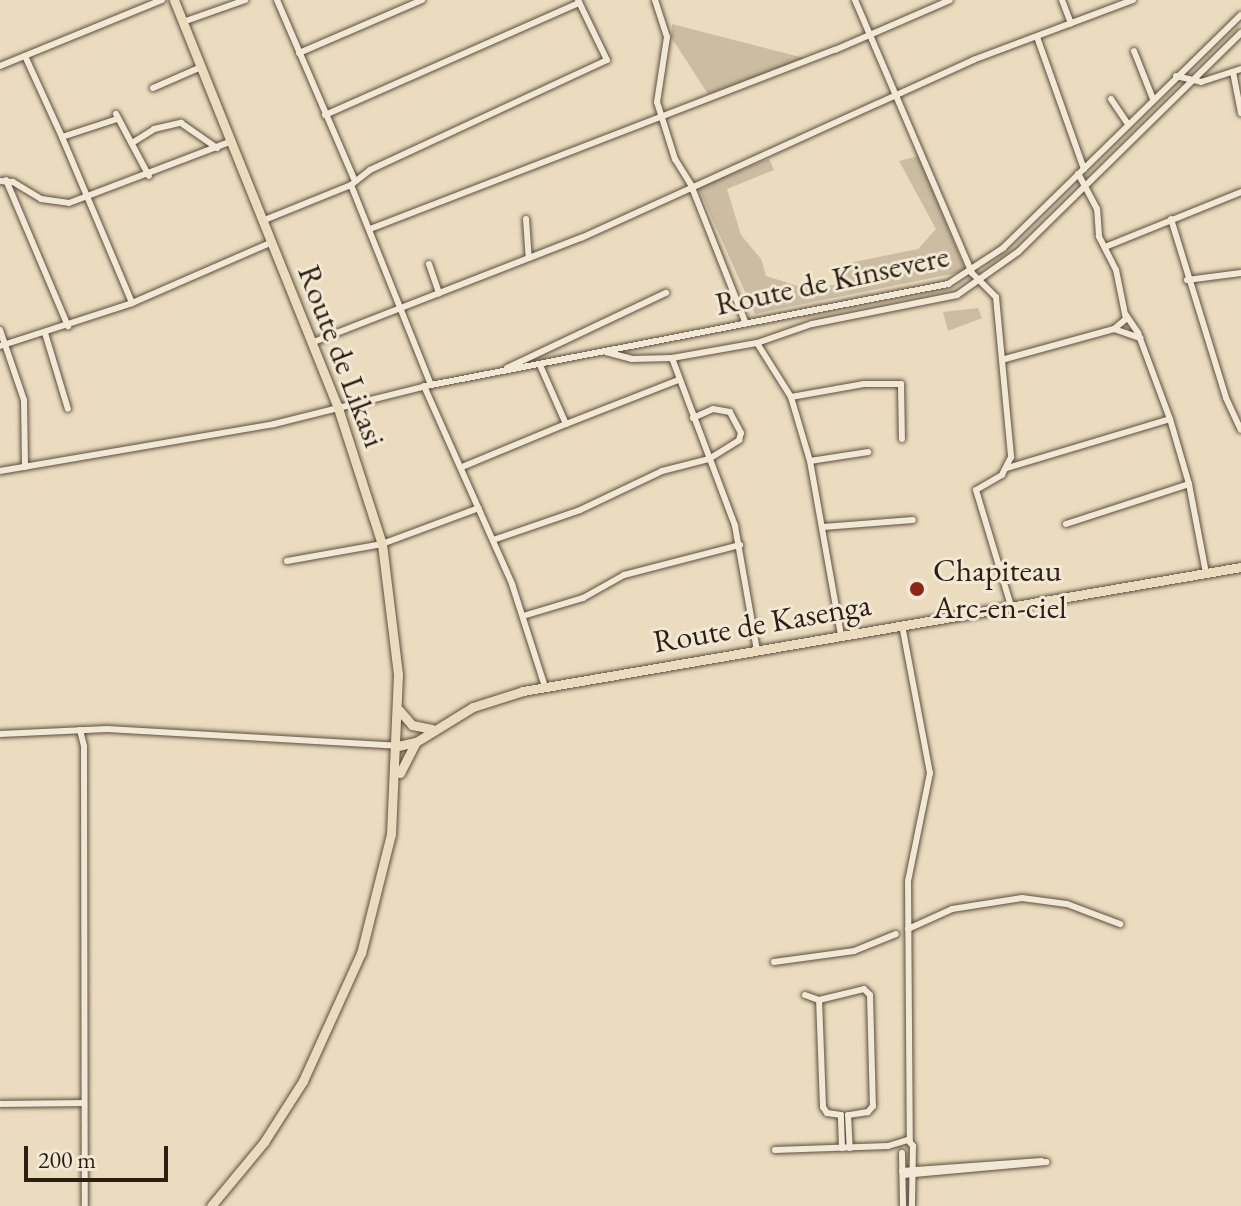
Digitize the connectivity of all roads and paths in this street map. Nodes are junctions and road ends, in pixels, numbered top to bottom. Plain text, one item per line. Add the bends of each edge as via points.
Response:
1 (162, 0) edge
2 (174, 0) edge
3 (245, 0) edge
4 (277, 0) edge
5 (422, 0) edge
6 (655, 0) edge
7 (855, 0) edge
8 (950, 0) edge
9 (1062, 0) edge
10 (1133, 0) edge
11 (579, 2) edge
12 (1241, 15) edge
13 (183, 22) junction
14 (1071, 23) junction
15 (1241, 33) edge
16 (871, 35) junction
17 (1037, 37) junction
18 (1134, 51) dead end
19 (299, 53) junction
20 (25, 56) junction
21 (0, 66) edge
22 (201, 67) junction
23 (1241, 69) edge
24 (1233, 72) junction
25 (1176, 76) junction
26 (1194, 81) junction
27 (153, 88) dead end
28 (897, 98) junction
29 (1111, 99) dead end
30 (1153, 99) junction
31 (1241, 113) edge
32 (663, 114) junction
33 (325, 115) junction
34 (1128, 124) junction
35 (62, 137) junction
36 (230, 142) junction
37 (132, 143) junction
38 (217, 148) junction
39 (1081, 171) junction
40 (149, 176) junction
41 (3, 181) edge
42 (353, 183) junction
43 (691, 185) junction
44 (1085, 186) junction
45 (1241, 192) edge
46 (87, 199) junction
47 (526, 219) dead end
48 (1171, 219) junction
49 (262, 221) junction
50 (370, 229) junction
51 (270, 243) junction
52 (1105, 247) junction
53 (529, 258) junction
54 (429, 264) dead end
55 (972, 273) junction
56 (1241, 273) edge
57 (1187, 280) junction
58 (981, 281) junction
59 (439, 293) junction
60 (666, 293) dead end
61 (132, 303) junction
62 (402, 307) junction
63 (1126, 315) junction
64 (746, 324) junction
65 (68, 326) junction
66 (1114, 329) junction
67 (0, 330) edge
68 (45, 333) junction
69 (1140, 338) junction
70 (757, 343) junction
71 (310, 344) junction
72 (3, 345) edge
73 (602, 351) junction
74 (672, 358) junction
75 (1005, 359) junction
76 (540, 365) junction
77 (502, 372) junction
78 (678, 380) junction
79 (427, 386) junction
80 (791, 397) junction
81 (337, 405) junction
82 (68, 409) dead end
83 (693, 418) junction
84 (1170, 419) junction
85 (566, 424) junction
86 (1241, 430) edge
87 (902, 439) dead end
88 (868, 452) dead end
89 (709, 459) junction
90 (810, 461) junction
91 (25, 467) junction
92 (462, 467) junction
93 (1007, 468) junction
94 (0, 471) edge
95 (1189, 484) junction
96 (479, 508) junction
97 (913, 520) dead end
98 (1066, 524) dead end
99 (823, 527) junction
100 (493, 540) junction
101 (382, 544) junction
102 (740, 545) junction
103 (287, 561) dead end
104 (1241, 567) edge
105 (1206, 573) junction
106 (1011, 606) junction
107 (523, 616) junction
108 (902, 625) junction
109 (841, 635) junction
110 (757, 651) junction
111 (545, 687) junction
112 (399, 710) junction
113 (436, 728) junction
114 (80, 730) junction
115 (0, 734) edge
116 (416, 742) junction
117 (398, 746) junction
118 (396, 784) junction
119 (1120, 924) dead end
120 (907, 928) junction
121 (896, 934) junction
122 (906, 937) junction
123 (774, 962) dead end
124 (805, 995) dead end
125 (819, 1000) junction
126 (84, 1103) junction
127 (0, 1104) edge
128 (845, 1115) junction
129 (910, 1141) junction
130 (900, 1143) junction
131 (888, 1146) junction
132 (846, 1148) junction
133 (775, 1150) dead end
134 (901, 1152) junction
135 (910, 1153) junction
136 (958, 1169) junction
137 (907, 1173) junction
138 (85, 1206) edge
139 (211, 1206) edge
140 (903, 1206) edge
141 (912, 1206) edge

1 - 20 street
2 - 13 highway, Route de Likasi
3 - 13 street
4 - 19 street
5 - 19 street
6 - 32 street via 667,37 656,95
7 - 16 street
8 - 16 street
9 - 14 street
10 - 14 street
11 - 33 street
11 - 42 street via 607,60
12 - 25 street, Route de Kinsevere
13 - 22 highway, Route de Likasi
14 - 17 street
15 - 26 street
16 - 28 street
16 - 32 street
17 - 28 street via 973,60
17 - 39 street
18 - 30 street
19 - 33 street
20 - 21 street
20 - 35 street
22 - 27 street
22 - 36 highway, Route de Likasi
23 - 24 street
24 - 26 street
24 - 31 street
25 - 26 street
25 - 30 street, Route de Kinsevere
26 - 44 street
28 - 43 street
28 - 55 street
29 - 34 street
30 - 34 street, Route de Kinsevere
32 - 43 street via 675,159
32 - 50 street
33 - 42 street
34 - 39 street, Route de Kinsevere
35 - 37 street via 116,116
35 - 46 street
36 - 38 street
36 - 49 highway, Route de Likasi
37 - 38 street via 154,129 181,123
37 - 40 street
38 - 40 street
39 - 44 street
39 - 55 street, Route de Kinsevere
40 - 46 street
41 - 46 street via 49,201
41 - 65 street
42 - 49 street
42 - 50 street
43 - 53 street
43 - 64 street
44 - 52 street
44 - 58 street
45 - 48 street
46 - 61 street
47 - 53 street
48 - 52 street
48 - 57 street
49 - 51 highway, Route de Likasi
50 - 62 street
51 - 61 street
51 - 71 highway, Route de Likasi
52 - 63 street
53 - 59 street
54 - 59 street
55 - 58 street
55 - 64 street, Route de Kinsevere via 934,287
56 - 57 street
57 - 86 street
58 - 70 street via 957,295 812,324
58 - 75 street via 996,297
59 - 62 street
60 - 77 street
61 - 65 street
62 - 71 street
62 - 79 street
63 - 66 street
63 - 69 street
64 - 73 street, Route de Kinsevere
65 - 68 street
66 - 69 street
66 - 75 street
67 - 72 street
68 - 72 street
68 - 82 street
69 - 84 street
70 - 74 street
70 - 80 street
71 - 81 highway, Route de Likasi
72 - 91 street via 27,422 22,439
73 - 74 street via 632,359
73 - 76 street, Route de Kinsevere
74 - 78 street
75 - 93 street via 1011,457
76 - 77 street, Route de Kinsevere
76 - 85 street
77 - 79 street, Route de Kinsevere
78 - 83 street
78 - 85 street
79 - 81 street, Route de Kinsevere
79 - 92 street
80 - 87 street via 898,382 904,396
80 - 90 street
81 - 91 street, Route de Kinsevere via 274,424
81 - 101 highway, Route de Likasi
83 - 89 street
83 - 89 street via 722,409 730,412 741,433 733,446
84 - 93 street
84 - 95 street
85 - 92 street
88 - 90 street
89 - 100 street via 662,471 580,510
89 - 102 street
90 - 99 street
91 - 94 street, Route de Kinsevere
92 - 96 street
93 - 106 street via 976,490
95 - 98 street
95 - 105 street
96 - 100 street
96 - 101 street
97 - 99 street
99 - 109 street
100 - 107 street
101 - 103 street
101 - 112 highway, Route de Likasi
102 - 107 street via 624,575 583,598
102 - 110 street
104 - 105 highway, Route de Kasenga
105 - 106 highway, Route de Kasenga
106 - 108 highway, Route de Kasenga
107 - 111 street
108 - 109 highway, Route de Kasenga
108 - 120 street via 930,773 908,881
109 - 110 highway, Route de Kasenga
110 - 111 highway, Route de Kasenga
111 - 113 highway, Route de Kasenga via 490,700
112 - 113 highway via 412,725
112 - 117 highway, Route de Likasi
113 - 116 highway, Route de Kasenga
114 - 115 street
114 - 117 street
114 - 126 street
116 - 117 highway, Route de Kasenga
116 - 118 highway
117 - 118 highway, Route de Likasi
118 - 139 highway via 379,890 334,1021 280,1119
119 - 120 street via 1067,904 1022,898 952,909
120 - 121 street via 898,927
120 - 122 street
121 - 122 street
121 - 123 street via 854,951
122 - 129 street
124 - 125 street
125 - 128 street via 823,1107 827,1113
125 - 128 street via 864,989 870,995 873,1106 868,1112
126 - 127 street
126 - 138 street
128 - 132 street
129 - 130 street
129 - 135 street
130 - 131 street
130 - 134 street
131 - 132 street
131 - 134 street
132 - 133 street
134 - 135 street
134 - 137 street
135 - 137 street
136 - 136 street via 1046,1162
136 - 137 street
137 - 140 street
137 - 141 street

